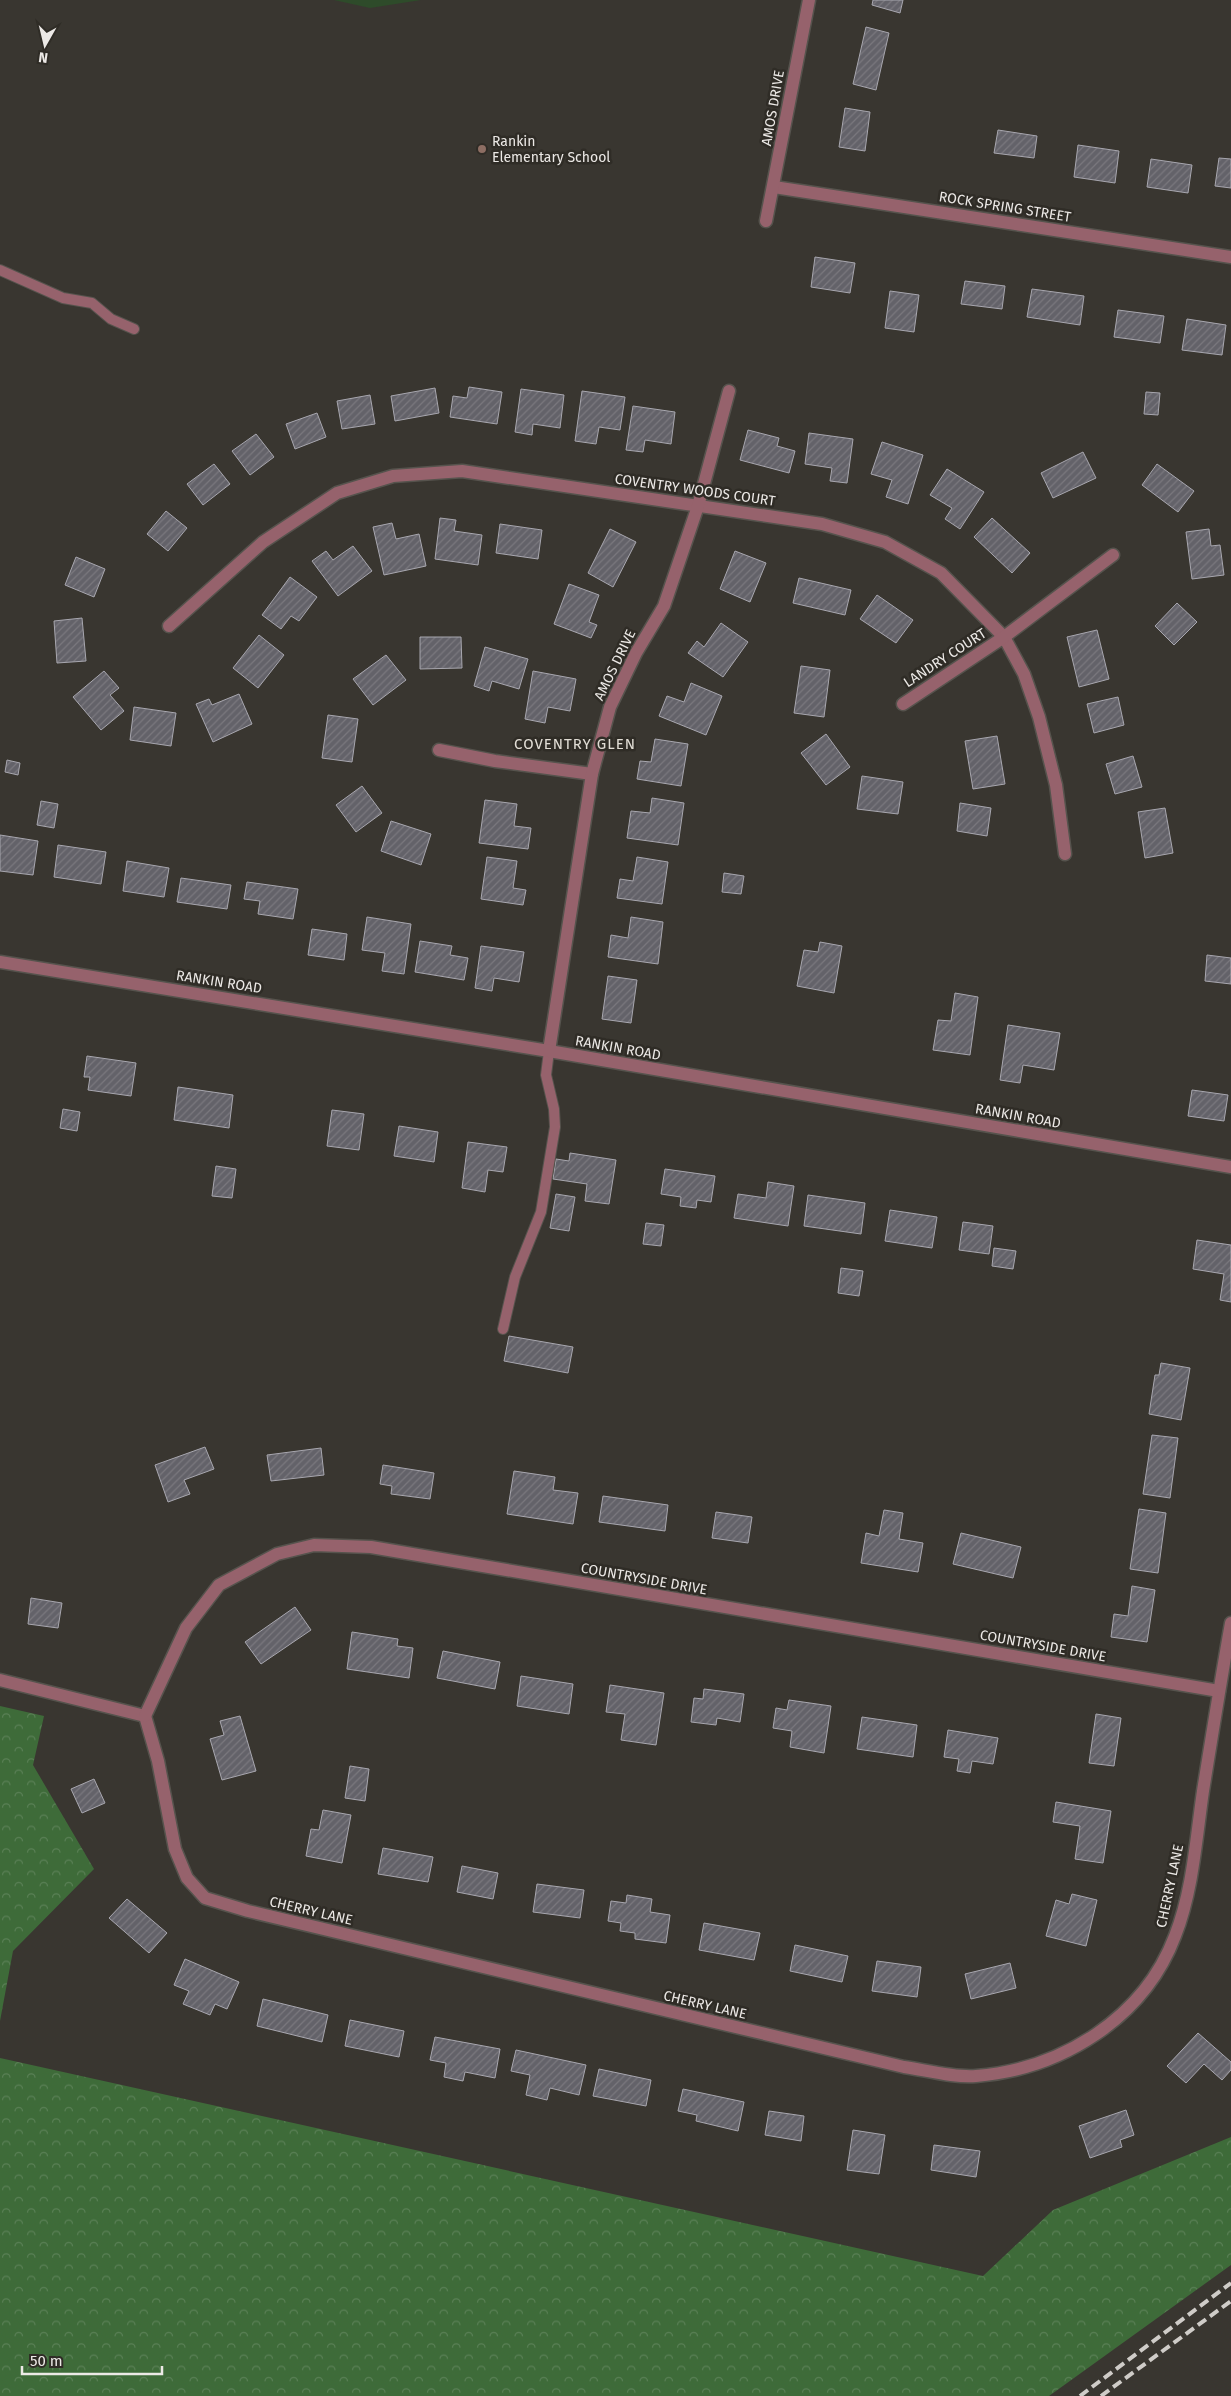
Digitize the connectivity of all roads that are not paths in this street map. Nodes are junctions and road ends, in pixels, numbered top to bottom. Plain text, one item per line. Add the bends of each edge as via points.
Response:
1 (809, 0) edge
2 (774, 187) junction
3 (766, 221) dead end
4 (1231, 257) edge
5 (0, 270) edge
6 (134, 329) dead end
7 (729, 391) dead end
8 (698, 506) junction
9 (1113, 555) dead end
10 (169, 626) dead end
11 (1004, 637) junction
12 (903, 704) dead end
13 (439, 750) dead end
14 (592, 774) junction
15 (1065, 854) dead end
16 (0, 962) edge
17 (549, 1052) junction
18 (1231, 1167) edge
19 (503, 1329) dead end
20 (1231, 1623) edge
21 (0, 1680) edge
22 (1219, 1691) junction
23 (145, 1716) junction

1 - 2 street, AMOS DRIVE
2 - 3 street, AMOS DRIVE
2 - 4 street, ROCK SPRING STREET
5 - 6 lane via 63,298 92,303 111,319
7 - 8 street, AMOS DRIVE
8 - 10 street, COVENTRY WOODS COURT via 462,471 393,476 336,493 263,542
8 - 11 street, COVENTRY WOODS COURT via 822,524 885,542 941,573
8 - 14 street, AMOS DRIVE via 664,606 636,653 610,707
9 - 11 street, LANDRY COURT
11 - 12 street, LANDRY COURT
11 - 15 street, COVENTRY WOODS COURT via 1024,674 1039,717 1056,785
13 - 14 street
14 - 17 street, AMOS DRIVE
16 - 17 street, RANKIN ROAD
17 - 18 street, RANKIN ROAD
17 - 19 lane via 546,1075 554,1109 552,1146 541,1212 515,1277
20 - 22 street, CHERRY LANE
21 - 23 street
22 - 23 street, COUNTRYSIDE DRIVE via 371,1547 314,1545 277,1554 219,1586 186,1628
22 - 23 street, CHERRY LANE via 1189,1883 1175,1935 1157,1974 1124,2014 1071,2051 1018,2069 974,2076 904,2067 257,1914 205,1898 187,1878 175,1849 158,1760

